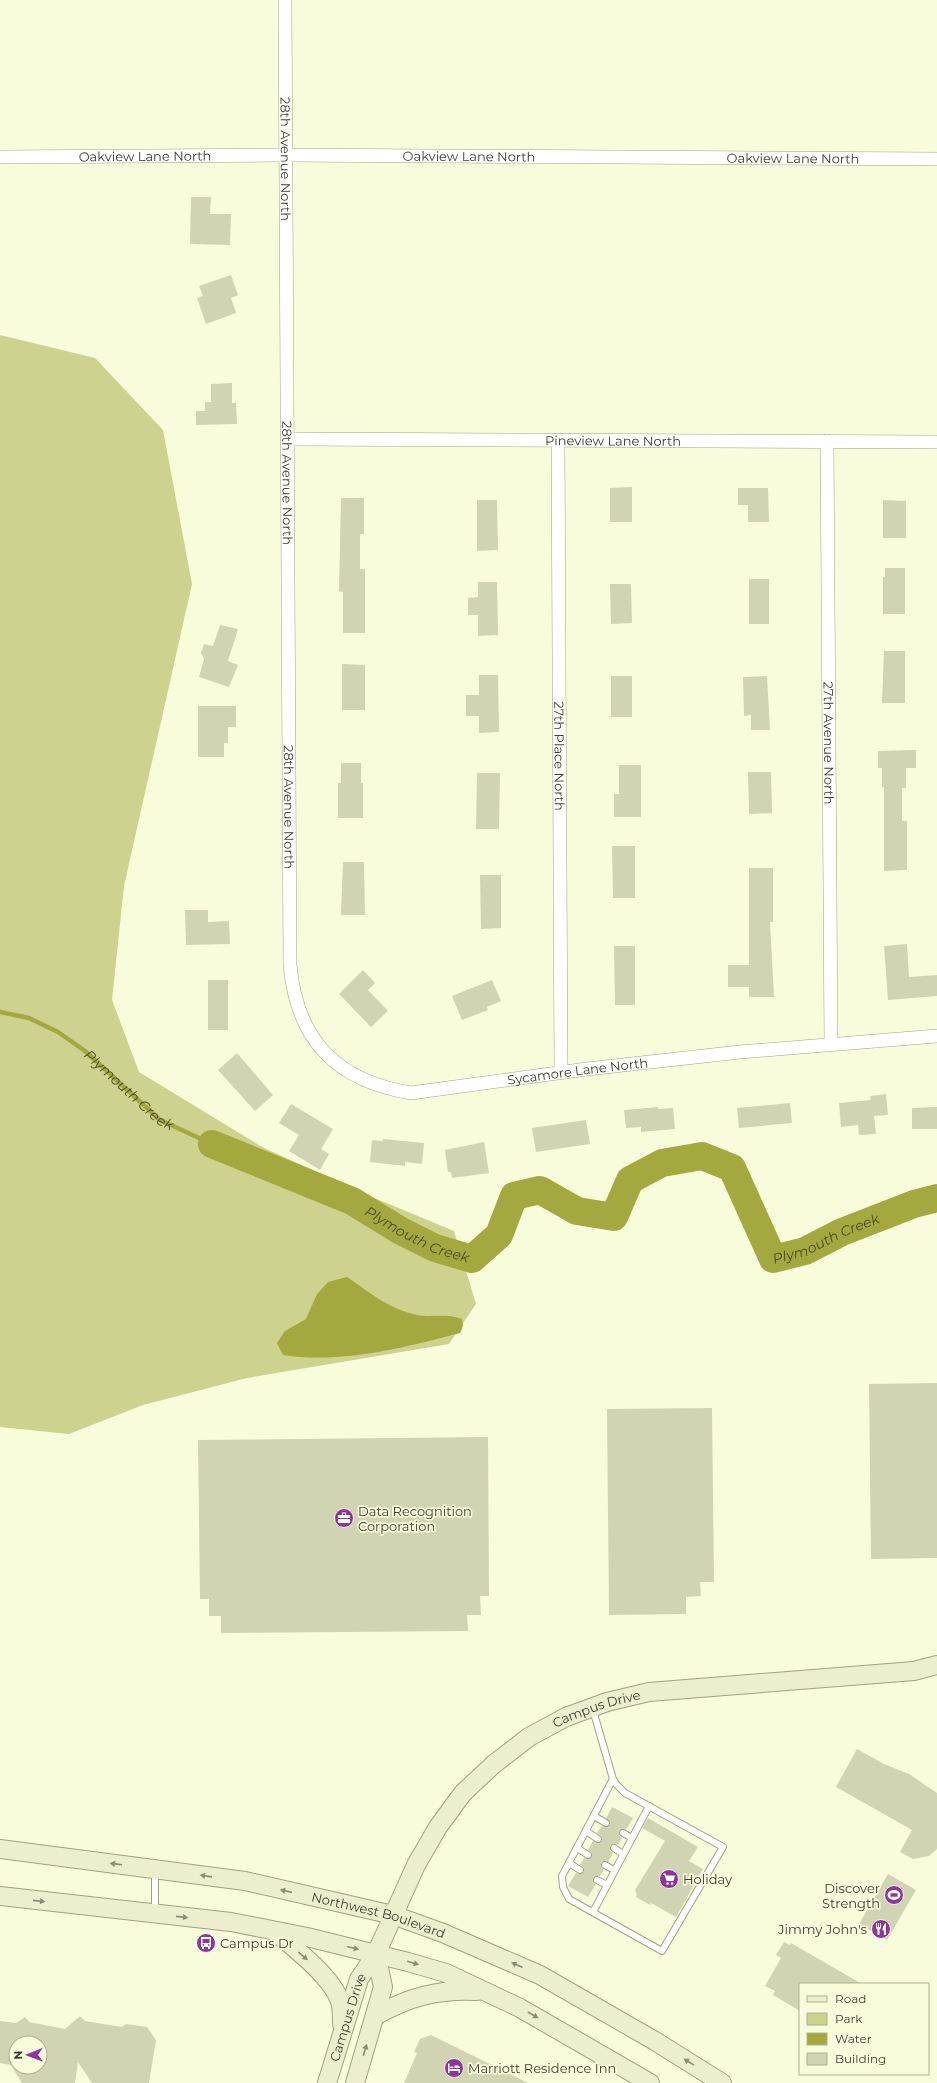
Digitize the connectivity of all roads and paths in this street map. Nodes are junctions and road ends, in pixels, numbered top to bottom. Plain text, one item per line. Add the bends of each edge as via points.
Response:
1 (285, 0) edge
2 (285, 155) junction
3 (0, 157) edge
4 (937, 159) edge
5 (289, 439) junction
6 (558, 440) junction
7 (827, 441) junction
8 (937, 442) edge
9 (290, 966) joint
10 (937, 1036) edge
11 (831, 1044) junction
12 (561, 1072) junction
13 (937, 1665) edge
14 (592, 1707) junction
15 (613, 1779) junction
16 (649, 1806) junction
17 (594, 1816) junction
18 (606, 1823) dead end
19 (586, 1831) junction
20 (623, 1833) dead end
21 (632, 1838) junction
22 (598, 1839) dead end
23 (577, 1848) junction
24 (614, 1848) dead end
25 (0, 1849) edge
26 (623, 1854) junction
27 (588, 1855) dead end
28 (569, 1863) junction
29 (605, 1865) dead end
30 (155, 1869) junction
31 (580, 1870) dead end
32 (614, 1870) junction
33 (597, 1880) dead end
34 (607, 1885) junction
35 (0, 1896) edge
36 (592, 1912) junction
37 (155, 1914) junction
38 (392, 1915) junction
39 (274, 1931) junction
40 (376, 1954) junction
41 (485, 1991) junction
42 (375, 2016) junction
43 (342, 2031) junction
44 (327, 2083) edge
45 (355, 2083) edge
46 (650, 2083) edge
47 (722, 2083) edge

1 - 2 street, 28th Avenue North
2 - 3 street, Oakview Lane North
2 - 4 street, Oakview Lane North
2 - 5 street, 28th Avenue North
5 - 6 street, Pineview Lane North
5 - 9 street, 28th Avenue North
6 - 7 street, Pineview Lane North
6 - 12 street, 27th Place North
7 - 8 street, Pineview Lane North
7 - 11 street, 27th Avenue North
9 - 12 street, Sycamore Lane North via 292,990 310,1034 325,1053 343,1069 364,1081 386,1089 411,1093
10 - 11 street, Sycamore Lane North
11 - 12 street, Sycamore Lane North
13 - 14 main road, Campus Drive via 914,1671 648,1692
14 - 15 lane
14 - 38 main road, Campus Drive via 566,1717 529,1737 494,1764 463,1793 438,1827
15 - 16 lane via 625,1793
15 - 17 lane
16 - 21 lane
16 - 36 lane via 724,1847 662,1951
17 - 18 lane
17 - 19 lane
19 - 22 lane
19 - 23 lane
20 - 21 lane
21 - 26 lane
23 - 27 lane
23 - 28 lane
24 - 26 lane
30 -> 25 main road, Northwest Boulevard
26 - 32 lane
28 - 31 lane
28 - 36 lane via 562,1876 563,1887 569,1899
29 - 32 lane
30 - 37 lane
38 -> 30 main road, Northwest Boulevard via 245,1881
32 - 34 lane
33 - 34 lane
34 - 36 lane
35 -> 37 main road
37 -> 39 main road via 231,1922
38 - 40 main road, Campus Drive
47 -> 38 main road, Northwest Boulevard via 540,1975 443,1933
39 -> 40 main road
39 -> 43 main road via 316,1966 332,1987 341,2004
40 -> 41 main road via 446,1973
40 - 42 main road, Campus Drive via 383,1987
40 - 43 main road, Campus Drive via 359,1979
41 - 42 main road via 457,1990 428,1994 399,2003
41 -> 46 main road via 520,2008
45 -> 42 main road, Campus Drive
43 - 44 main road, Campus Drive

